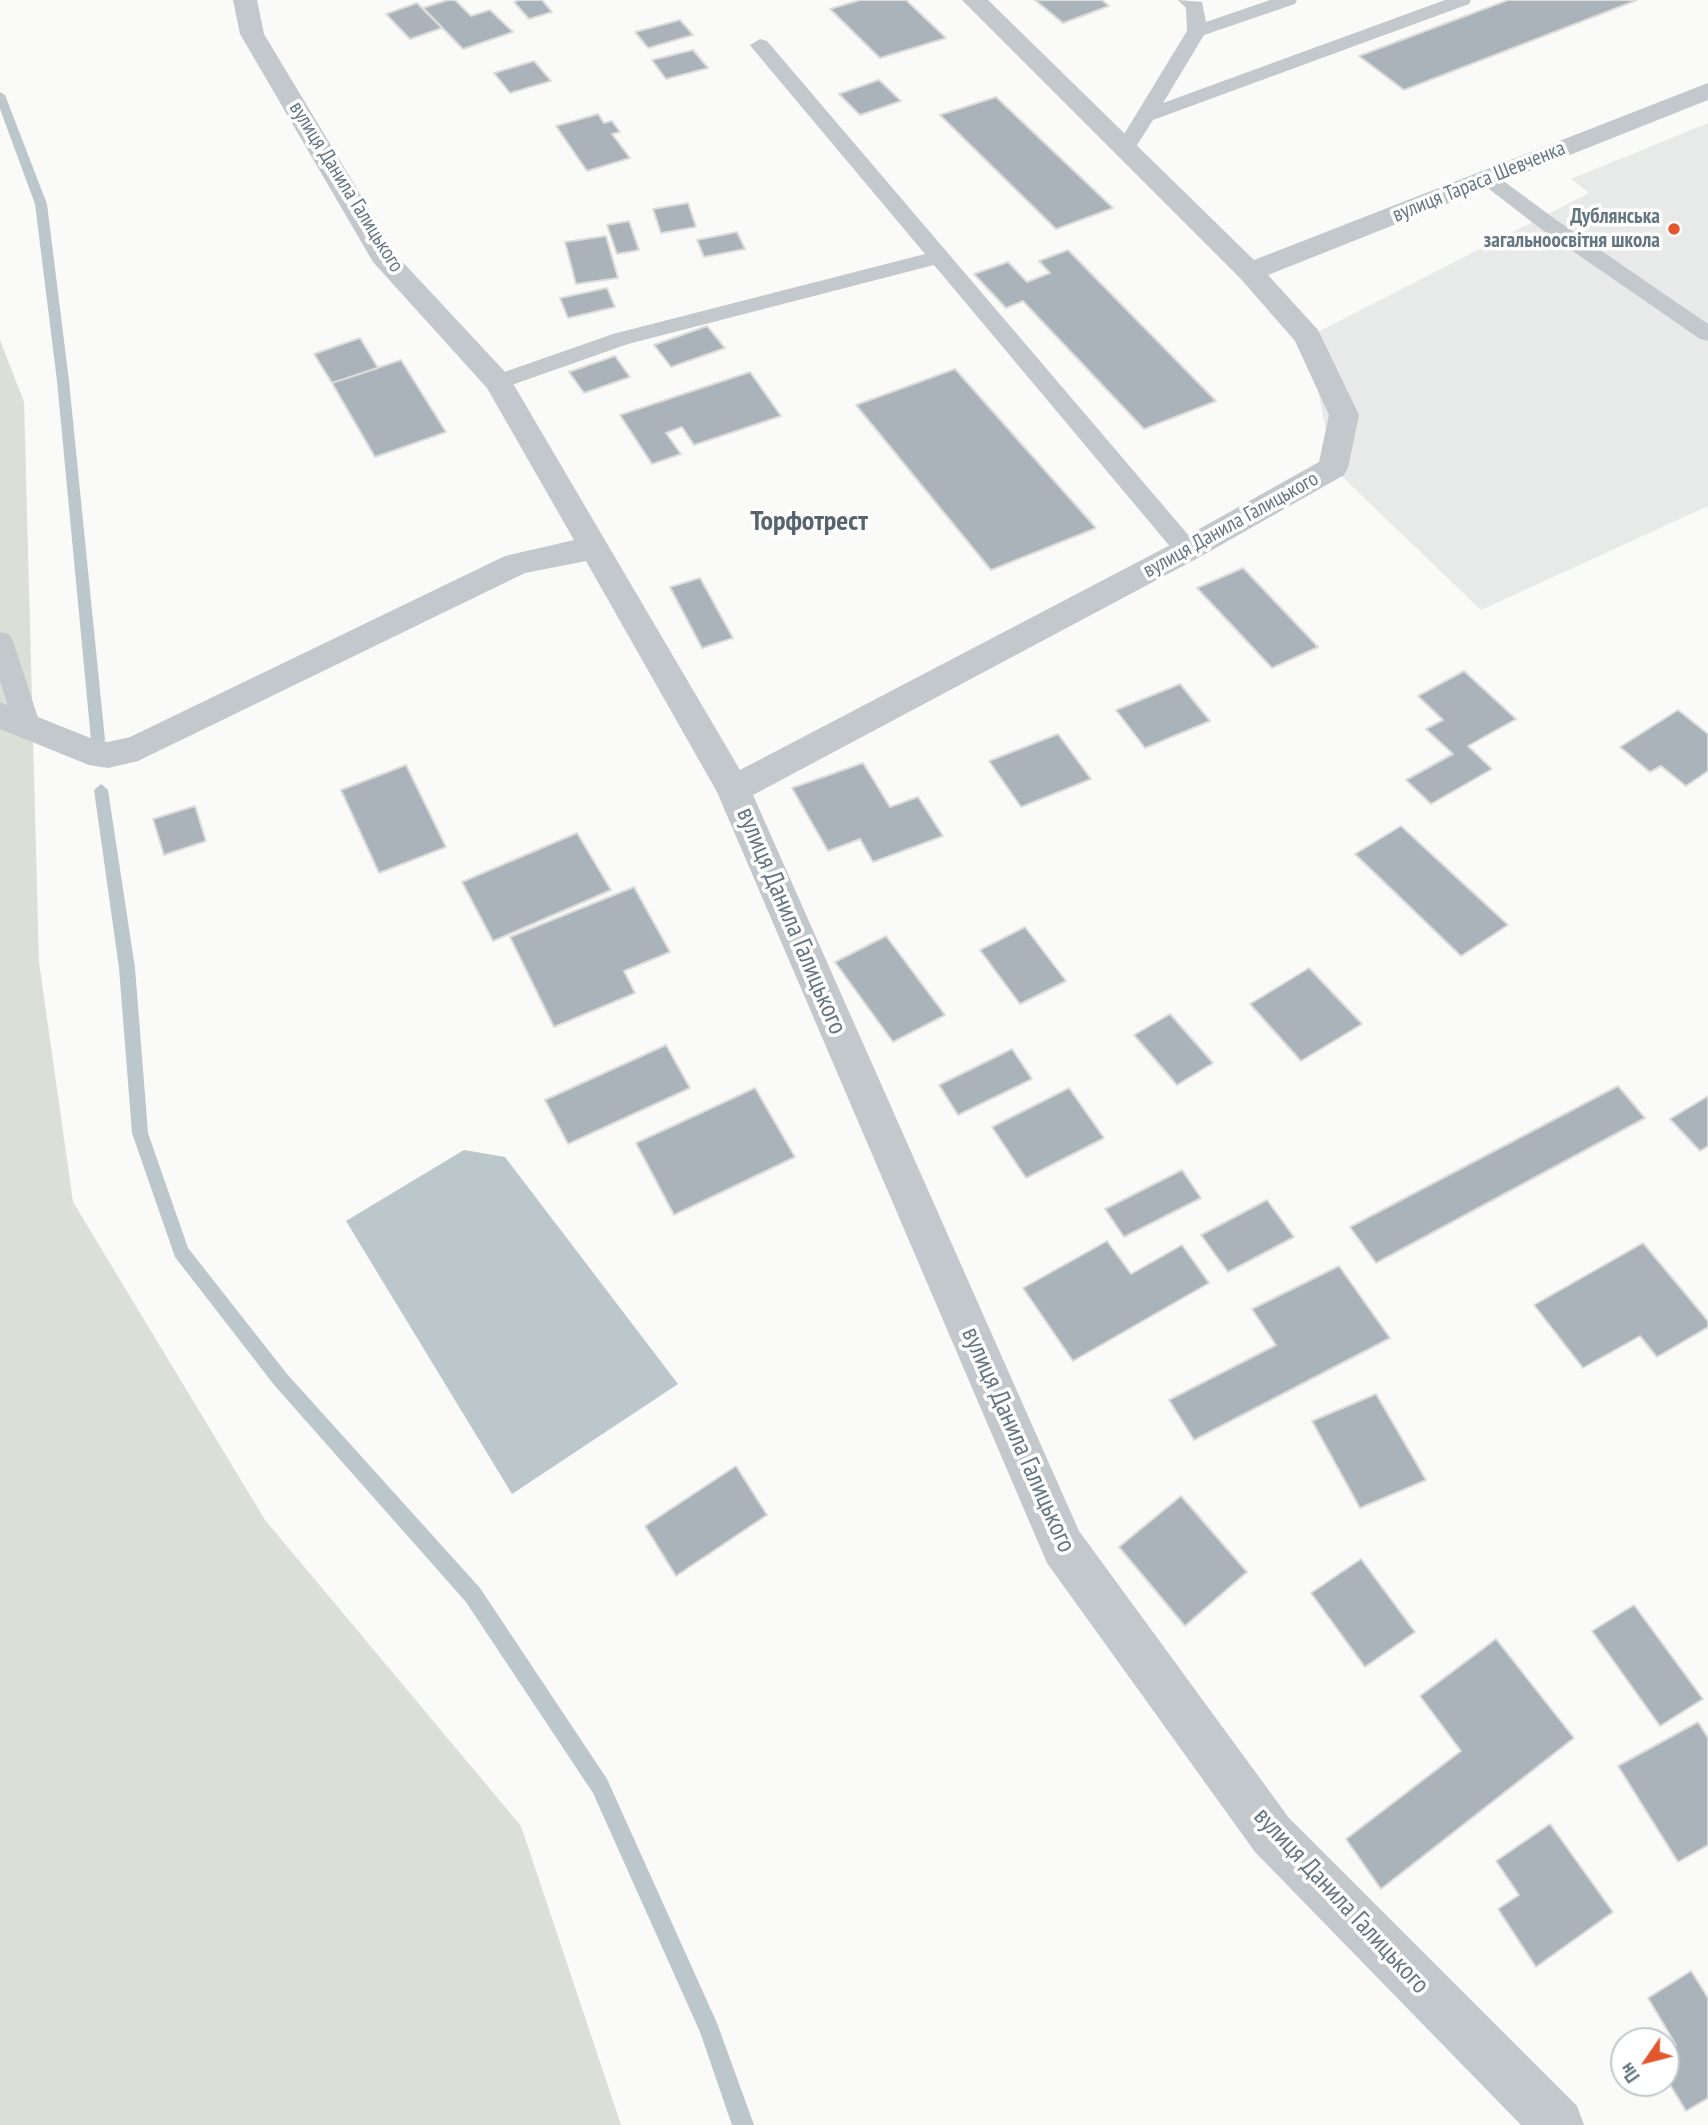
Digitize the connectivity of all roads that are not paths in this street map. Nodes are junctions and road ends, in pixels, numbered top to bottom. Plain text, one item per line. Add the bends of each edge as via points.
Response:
1 (245, 0) edge
2 (974, 0) edge
3 (1187, 0) edge
4 (1288, 0) edge
5 (1462, 0) edge
6 (1197, 31) junction
7 (760, 45) dead end
8 (1708, 91) edge
9 (1145, 116) junction
10 (1125, 149) junction
11 (1487, 178) junction
12 (939, 257) junction
13 (1250, 272) junction
14 (1708, 334) edge
15 (498, 382) junction
16 (596, 549) junction
17 (1187, 550) junction
18 (0, 641) edge
19 (14, 721) edge
20 (733, 789) junction
21 (1558, 2125) edge

1 - 15 street, вулиця Данила Галицького via 253,34 387,262
2 - 10 street, вулиця Данила Галицького
3 - 6 lane via 1195,6
4 - 6 lane
5 - 9 lane
6 - 9 lane
7 - 12 lane
8 - 11 street, вулиця Тараса Шевченка
9 - 10 lane
10 - 13 street, вулиця Данила Галицького
11 - 13 street, вулиця Тараса Шевченка
11 - 14 lane
12 - 15 lane via 621,339
12 - 17 lane
13 - 17 street, вулиця Данила Галицького via 1308,337 1344,415 1333,468
15 - 16 street, вулиця Данила Галицького
16 - 19 street via 516,564 138,748 108,755 89,752
16 - 20 street, вулиця Данила Галицького
17 - 20 street, вулиця Данила Галицького
18 - 19 lane
20 - 21 street, вулиця Данила Галицького via 1063,1548 1272,1835

